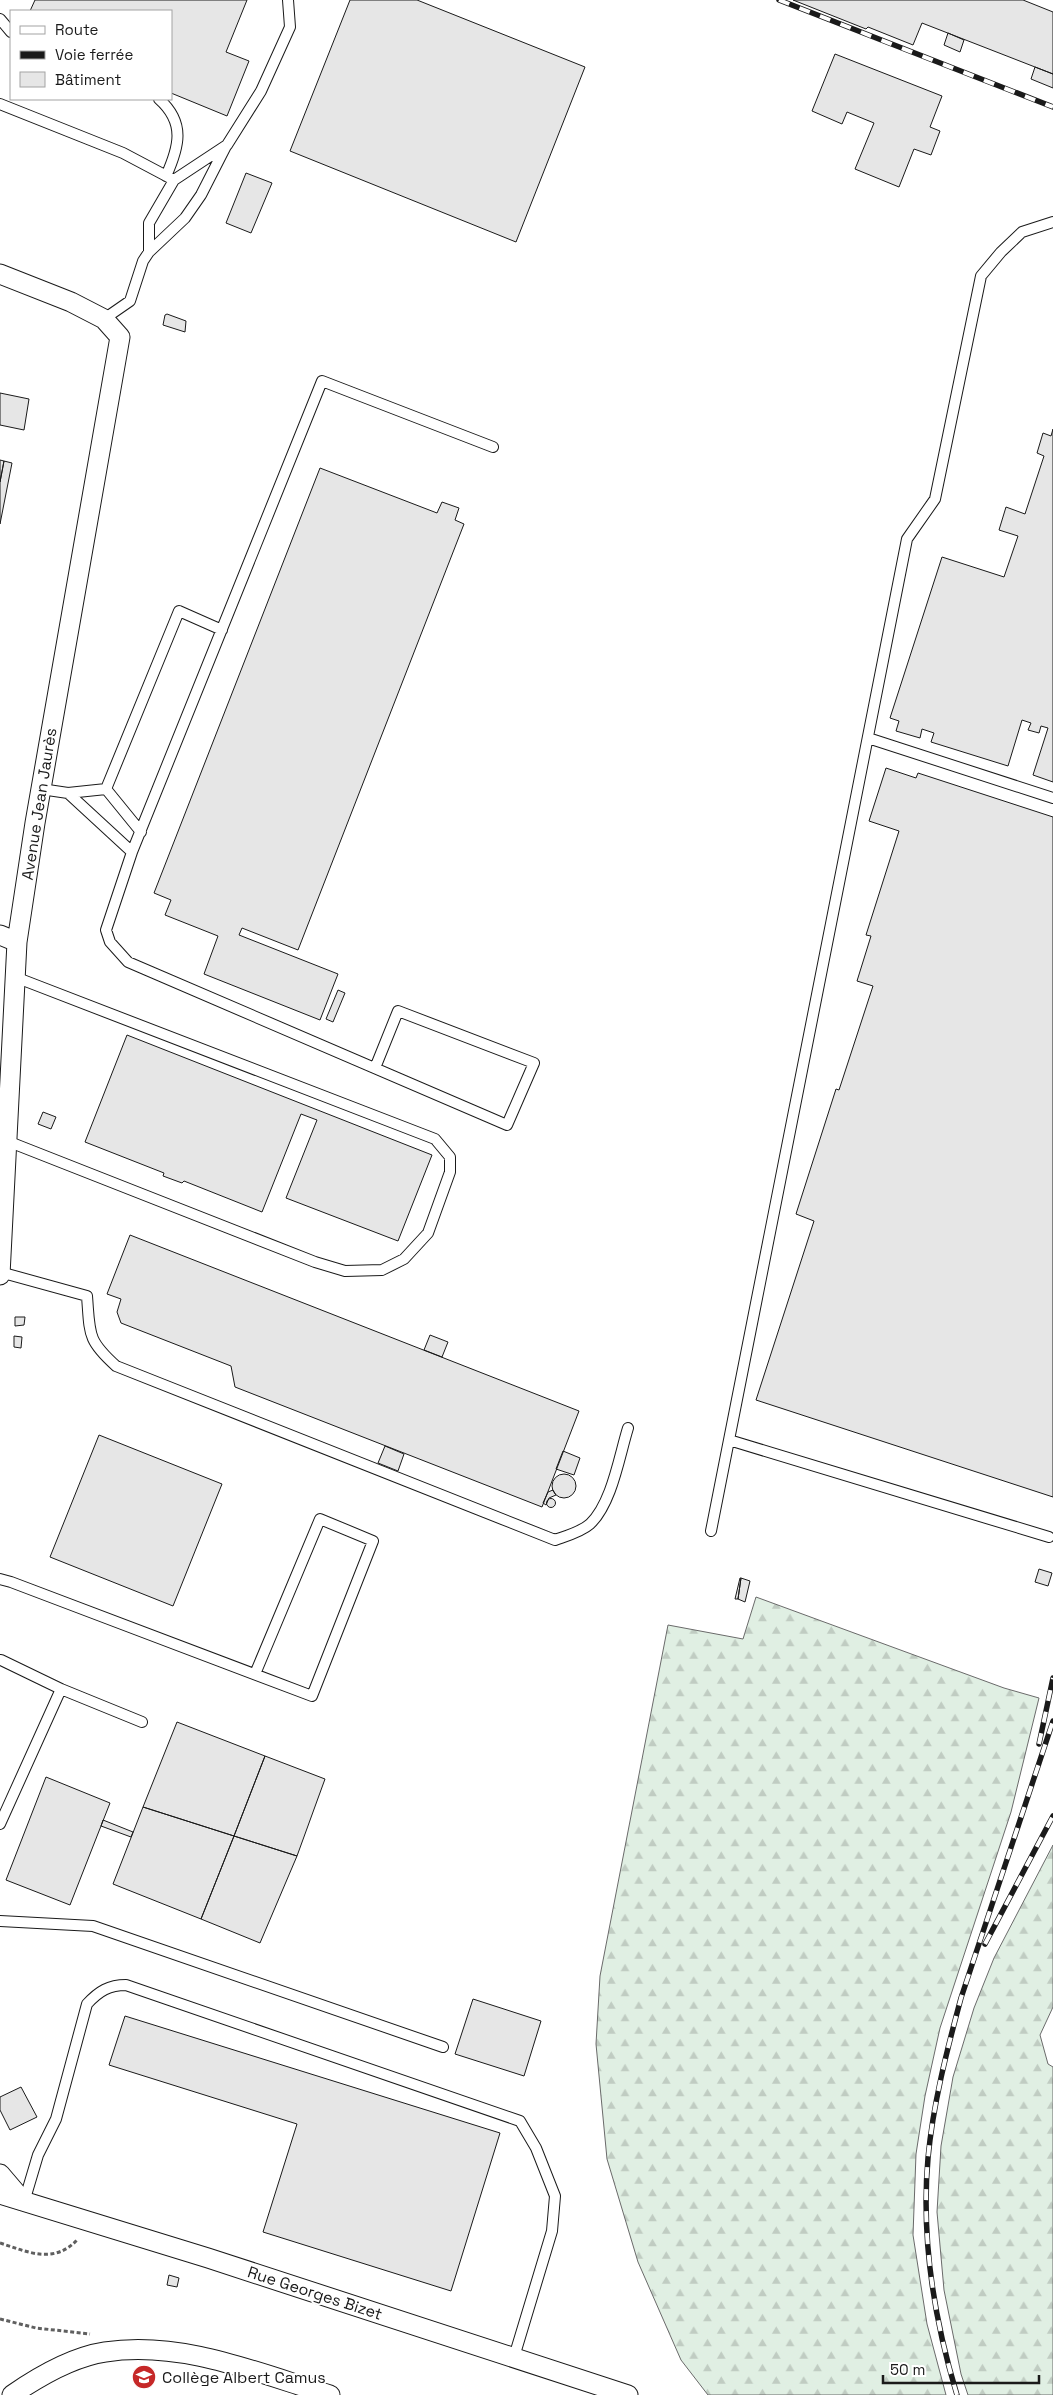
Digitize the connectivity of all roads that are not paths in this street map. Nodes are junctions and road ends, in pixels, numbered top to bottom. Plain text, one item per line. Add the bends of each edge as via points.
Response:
1 (288, 0) edge
2 (0, 19) edge
3 (10, 31) edge
4 (159, 100) edge
5 (0, 104) edge
6 (227, 145) junction
7 (170, 178) junction
8 (1053, 222) edge
9 (149, 252) junction
10 (0, 274) edge
11 (104, 319) junction
12 (493, 447) dead end
13 (222, 630) junction
14 (868, 738) junction
15 (41, 789) junction
16 (106, 789) junction
17 (68, 793) junction
18 (1053, 798) edge
19 (141, 832) junction
20 (132, 852) junction
21 (0, 934) edge
22 (17, 942) junction
23 (15, 977) junction
24 (375, 1068) junction
25 (7, 1141) junction
26 (2, 1190) edge
27 (0, 1274) edge
28 (628, 1428) dead end
29 (729, 1440) junction
30 (711, 1531) dead end
31 (1049, 1538) dead end
32 (0, 1579) edge
33 (1, 1660) dead end
34 (254, 1674) junction
35 (61, 1689) junction
36 (142, 1722) dead end
37 (0, 1824) edge
38 (0, 1921) edge
39 (443, 2048) dead end
40 (0, 2174) edge
41 (0, 2194) edge
42 (24, 2202) junction
43 (514, 2357) junction
44 (12, 2395) edge
45 (330, 2395) edge
46 (628, 2395) edge

1 - 6 lane via 290,28 261,91
2 - 3 lane
4 - 7 lane via 176,120 177,153
5 - 7 lane via 123,153
6 - 7 lane
6 - 9 lane via 185,218
7 - 9 lane via 149,223
8 - 14 lane via 1022,232 981,276 935,499 907,539
9 - 11 lane via 130,301
10 - 11 street via 72,302
11 - 15 street, Avenue Jean Jaurès via 120,337
12 - 13 lane via 322,381
13 - 16 lane via 179,610
13 - 19 lane
14 - 18 lane
14 - 29 lane
15 - 17 lane
15 - 22 street, Avenue Jean Jaurès
16 - 17 lane
16 - 19 lane
17 - 20 lane
19 - 20 lane
20 - 24 lane via 106,930 110,942 128,962
21 - 22 street
22 - 23 street, Avenue Jean Jaurès
23 - 25 street, Avenue Jean Jaurès
23 - 25 lane via 435,1140 450,1157 450,1172 428,1234 404,1259 382,1270 345,1271
24 - 24 lane via 398,1011 534,1063 506,1125
25 - 26 street, Avenue Jean Jaurès
26 - 27 street, Avenue Jean Jaurès
27 - 28 lane via 87,1296 90,1332 98,1350 116,1366 555,1540 589,1524 605,1504
29 - 30 lane
29 - 31 lane
32 - 34 lane
33 - 35 lane
34 - 34 lane via 320,1519 373,1541 312,1696
35 - 36 lane
35 - 37 lane
38 - 39 lane via 93,1926
40 - 42 street
41 - 42 street, Rue Georges Bizet
42 - 43 street, Rue Georges Bizet
42 - 43 lane via 38,2156 56,2119 87,2004 96,1994 112,1985 126,1985 520,2121 536,2148 555,2196 552,2231
43 - 46 street, Rue Georges Bizet
44 - 45 street via 78,2360 103,2352 124,2350 177,2351

